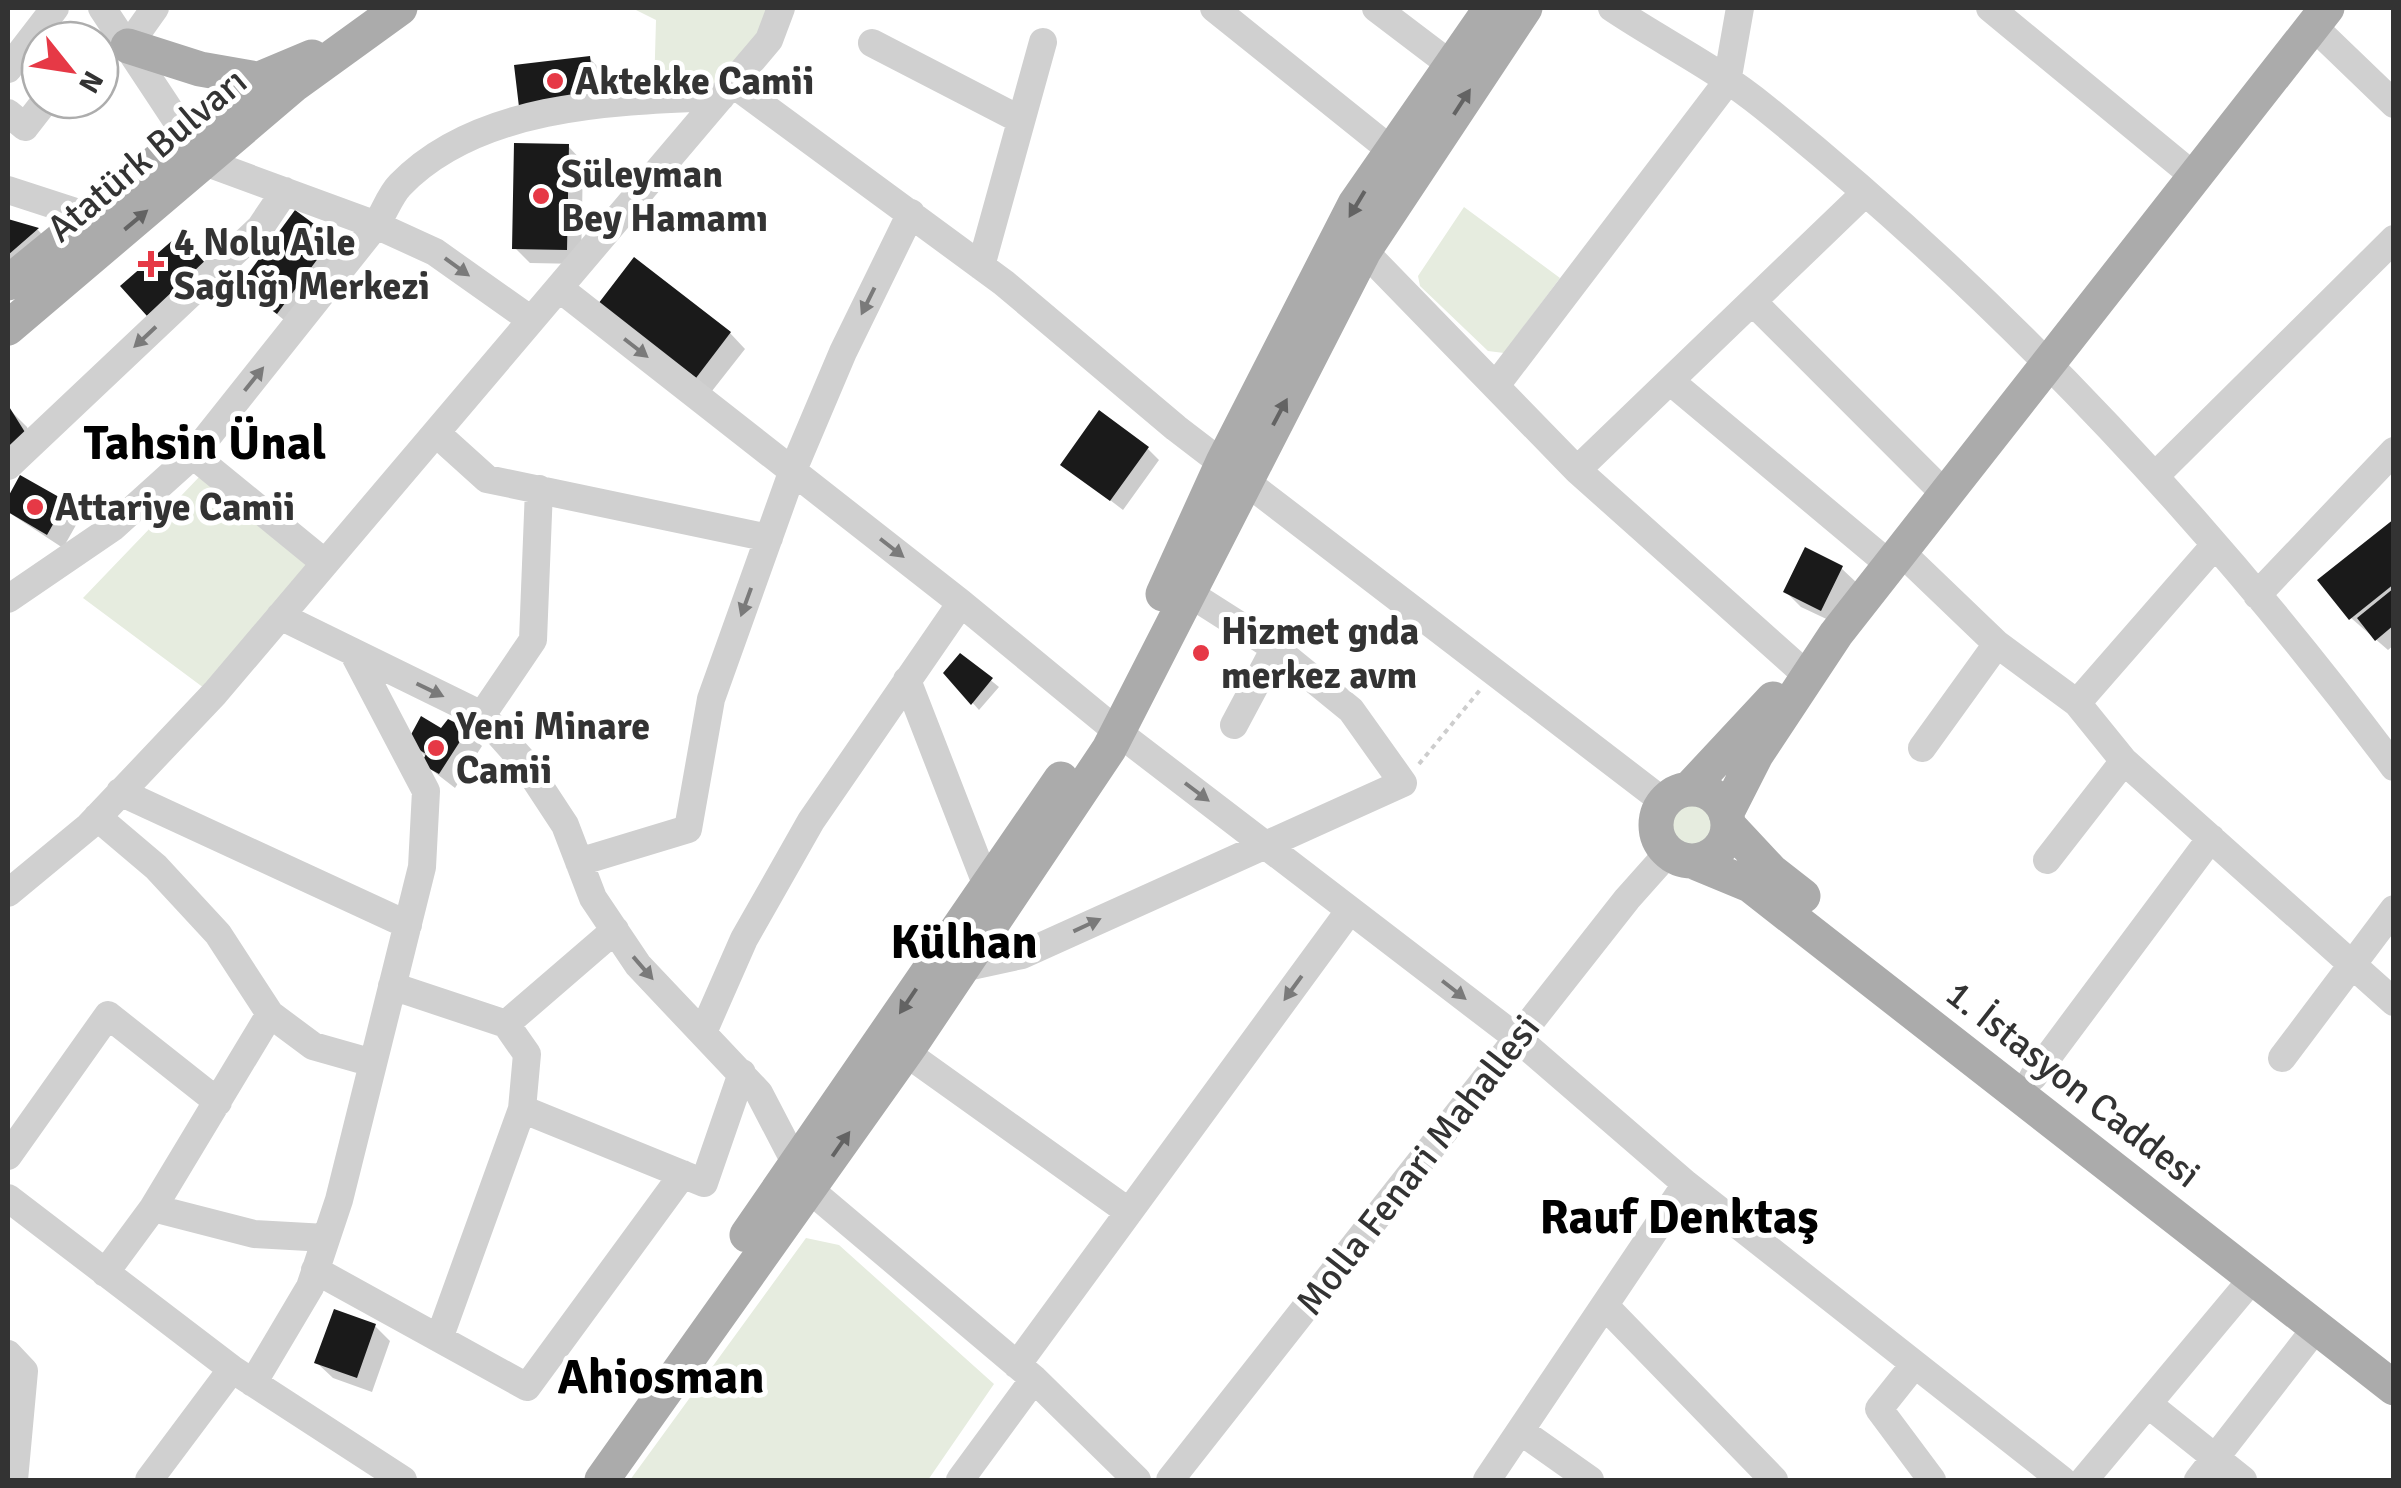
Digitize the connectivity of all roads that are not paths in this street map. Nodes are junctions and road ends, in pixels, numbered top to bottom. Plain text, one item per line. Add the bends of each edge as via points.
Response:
1 (55, 8) edge
2 (154, 8) edge
3 (400, 8) edge
4 (781, 8) edge
5 (1214, 8) edge
6 (1376, 8) edge
7 (1491, 8) edge
8 (1525, 8) edge
9 (1612, 8) edge
10 (1740, 8) edge
11 (1990, 8) edge
12 (2320, 17) edge
13 (120, 27) edge
14 (120, 35) edge
15 (363, 35) junction
16 (1043, 42) dead end
17 (120, 43) edge
18 (872, 43) dead end
19 (1452, 65) junction
20 (8, 69) edge
21 (257, 80) junction
22 (1727, 82) junction
23 (295, 84) junction
24 (726, 90) junction
25 (2394, 104) edge
26 (8, 113) edge
27 (30, 120) edge
28 (1021, 120) junction
29 (196, 148) junction
30 (1392, 150) junction
31 (2194, 177) junction
32 (8, 190) edge
33 (285, 191) junction
34 (1865, 194) junction
35 (911, 214) junction
36 (88, 216) junction
37 (376, 225) junction
38 (2394, 239) edge
39 (1364, 251) junction
40 (981, 266) junction
41 (8, 283) edge
42 (559, 288) junction
43 (1752, 302) junction
44 (531, 320) junction
45 (8, 328) edge
46 (2050, 362) junction
47 (1670, 381) junction
48 (1497, 384) junction
49 (436, 433) junction
50 (2394, 451) edge
51 (194, 455) junction
52 (8, 466) edge
53 (793, 470) junction
54 (1234, 470) junction
55 (1577, 470) junction
56 (2156, 475) junction
57 (539, 489) junction
58 (1946, 494) junction
59 (769, 538) junction
60 (2216, 546) junction
61 (1895, 558) junction
62 (325, 563) junction
63 (1179, 587) junction
64 (2257, 595) junction
65 (8, 599) edge
66 (961, 602) junction
67 (280, 616) junction
68 (1836, 634) junction
69 (1997, 644) junction
70 (1274, 648) junction
71 (353, 652) junction
72 (1800, 670) junction
73 (908, 680) junction
74 (2077, 703) junction
75 (482, 715) junction
76 (1234, 724) dead end
77 (1110, 726) junction
78 (1922, 748) dead end
79 (2124, 761) junction
80 (2394, 768) edge
81 (120, 792) junction
82 (1676, 796) junction
83 (97, 817) junction
84 (1727, 820) junction
85 (2211, 838) junction
86 (1263, 842) junction
87 (1680, 857) junction
88 (2047, 860) dead end
89 (580, 862) junction
90 (987, 886) junction
91 (8, 893) edge
92 (1350, 910) junction
93 (2394, 910) edge
94 (408, 925) junction
95 (615, 930) junction
96 (2350, 963) junction
97 (962, 968) junction
98 (392, 986) junction
99 (2394, 1002) edge
100 (270, 1014) junction
101 (506, 1024) junction
102 (704, 1030) junction
103 (1517, 1038) junction
104 (905, 1052) junction
105 (2282, 1058) dead end
106 (373, 1063) junction
107 (742, 1073) junction
108 (2033, 1077) junction
109 (218, 1102) junction
110 (522, 1109) junction
111 (8, 1156) edge
112 (684, 1174) junction
113 (802, 1177) junction
114 (1686, 1184) junction
115 (8, 1198) edge
116 (153, 1208) junction
117 (1129, 1212) junction
118 (326, 1238) junction
119 (315, 1270) junction
120 (105, 1273) junction
121 (2253, 1278) junction
122 (1606, 1308) junction
123 (2316, 1328) junction
124 (440, 1336) junction
125 (8, 1354) edge
126 (2394, 1360) edge
127 (1914, 1365) junction
128 (1025, 1372) junction
129 (242, 1376) junction
130 (2394, 1388) edge
131 (2148, 1404) junction
132 (1522, 1432) junction
133 (2207, 1470) edge
134 (155, 1478) edge
135 (14, 1480) edge
136 (403, 1480) edge
137 (580, 1480) edge
138 (602, 1480) edge
139 (960, 1480) edge
140 (1137, 1480) edge
141 (1170, 1480) edge
142 (1487, 1480) edge
143 (1590, 1480) edge
144 (1774, 1480) edge
145 (1932, 1480) edge
146 (2062, 1480) edge
147 (2084, 1480) edge
148 (2243, 1480) edge

1 - 20 street
2 - 13 street
3 - 15 main road
4 - 24 street via 769,40
5 - 30 street
6 - 19 street
7 - 19 main road
39 -> 8 main road
9 - 22 street
10 - 22 street
11 - 31 street
12 - 25 street
12 - 31 main road
14 - 21 main road via 200,69
15 - 21 main road, Atatürk Bulvarı
15 - 23 main road, Atatürk Bulvarı
16 - 28 street
17 - 29 street
18 - 28 street
19 - 30 main road
21 - 23 main road
21 - 29 main road, Atatürk Bulvarı
22 - 34 street
22 - 48 street
23 - 29 main road, Atatürk Bulvarı
24 - 35 street
24 - 37 street via 596,102 468,136 399,186
24 - 42 street
26 - 27 street via 25,127
28 - 40 street
29 - 33 street
29 - 36 main road, Atatürk Bulvarı
45 -> 29 main road, Atatürk Bulvarı
30 -> 54 main road via 1356,204
31 - 46 main road
32 - 36 street
33 - 37 street
33 -> 52 street via 260,228
34 - 43 street
34 - 46 street
35 - 40 street
35 -> 53 street
36 - 41 main road, Atatürk Bulvarı
37 -> 44 street via 435,252
51 -> 37 street
38 - 56 street
39 - 48 street
54 -> 39 main road
40 - 54 street
42 - 44 street
42 -> 53 street
43 - 47 street
43 - 58 street
44 - 49 street
46 - 56 street
46 - 58 main road
47 - 55 street
47 - 61 street
48 - 55 street
49 - 57 street via 487,480
49 - 62 street
50 - 64 street
51 - 62 street
51 - 65 street via 112,528
53 - 59 street
53 -> 66 street
54 - 63 main road
54 - 82 street via 1494,672
55 - 72 street
56 - 60 street
57 - 59 street
57 - 75 street via 534,640
58 - 61 main road
59 -> 89 street via 711,699 688,830
60 - 64 street
60 - 74 street
61 - 68 main road
61 - 69 street
62 - 67 street
63 - 70 street
63 - 77 main road via 1120,689
64 - 80 street
66 - 73 street
66 - 77 street
67 - 71 street
67 - 81 street
68 - 72 main road
68 - 84 main road via 1756,755
69 - 74 street
69 - 78 street
70 - 76 street
70 - 86 street via 1351,710 1404,782
71 -> 75 street
71 - 94 street via 426,791 422,867
72 - 82 main road
73 - 90 street
73 - 102 street via 811,820 744,940
74 - 79 street
75 - 89 street via 523,761 565,825
77 -> 86 street
77 - 90 main road
77 - 97 main road
79 - 85 street
79 - 88 street
81 - 83 street
81 - 94 street
82 - 84 main road via 1716,798
82 - 87 main road via 1656,822
83 - 91 street
83 - 100 street via 218,934
84 - 87 main road via 1726,836 1713,854
84 - 108 main road, 1. İstasyon Caddesi via 1771,871
85 - 96 street
85 - 108 street
86 - 92 street
97 -> 86 street via 1022,955
87 - 103 street, Molla Fenari Mahallesi
87 - 121 main road, 1. İstasyon Caddesi via 1750,884
89 - 95 street
90 -> 113 main road
92 -> 103 street
92 -> 117 street
93 - 96 street
94 - 98 street
95 - 101 street
95 -> 102 street via 638,964
96 - 99 street
96 - 105 street
97 - 104 main road
98 - 101 street
98 - 106 street
100 - 106 street via 313,1046
100 - 109 street
101 - 110 street via 526,1054
102 - 107 street
103 - 114 street
103 - 141 street, Molla Fenari Mahallesi
113 -> 104 main road
104 - 117 street
106 - 118 street
107 - 112 street via 704,1182
107 - 113 street
108 - 126 main road, 1. İstasyon Caddesi
109 - 111 street via 108,1015
109 - 116 street
110 - 112 street
110 - 124 street
112 - 124 street via 527,1387
113 - 128 street
113 - 137 main road
113 - 138 main road
114 - 122 street
114 - 127 street
115 - 120 street
116 - 118 street via 254,1234
116 - 120 street
117 - 128 street
118 - 119 street
119 - 124 street
119 - 129 street
120 - 129 street
121 - 123 main road, 1. İstasyon Caddesi
121 - 131 street
122 - 132 street
122 - 144 street
123 - 130 main road, 1. İstasyon Caddesi
123 - 133 street
125 - 135 street via 24,1371
127 - 145 street via 1880,1409
127 - 146 street
128 - 139 street
128 - 140 street
129 - 134 street
129 - 136 street
131 - 133 street
131 - 147 street
132 - 142 street
132 - 143 street
133 - 148 street

